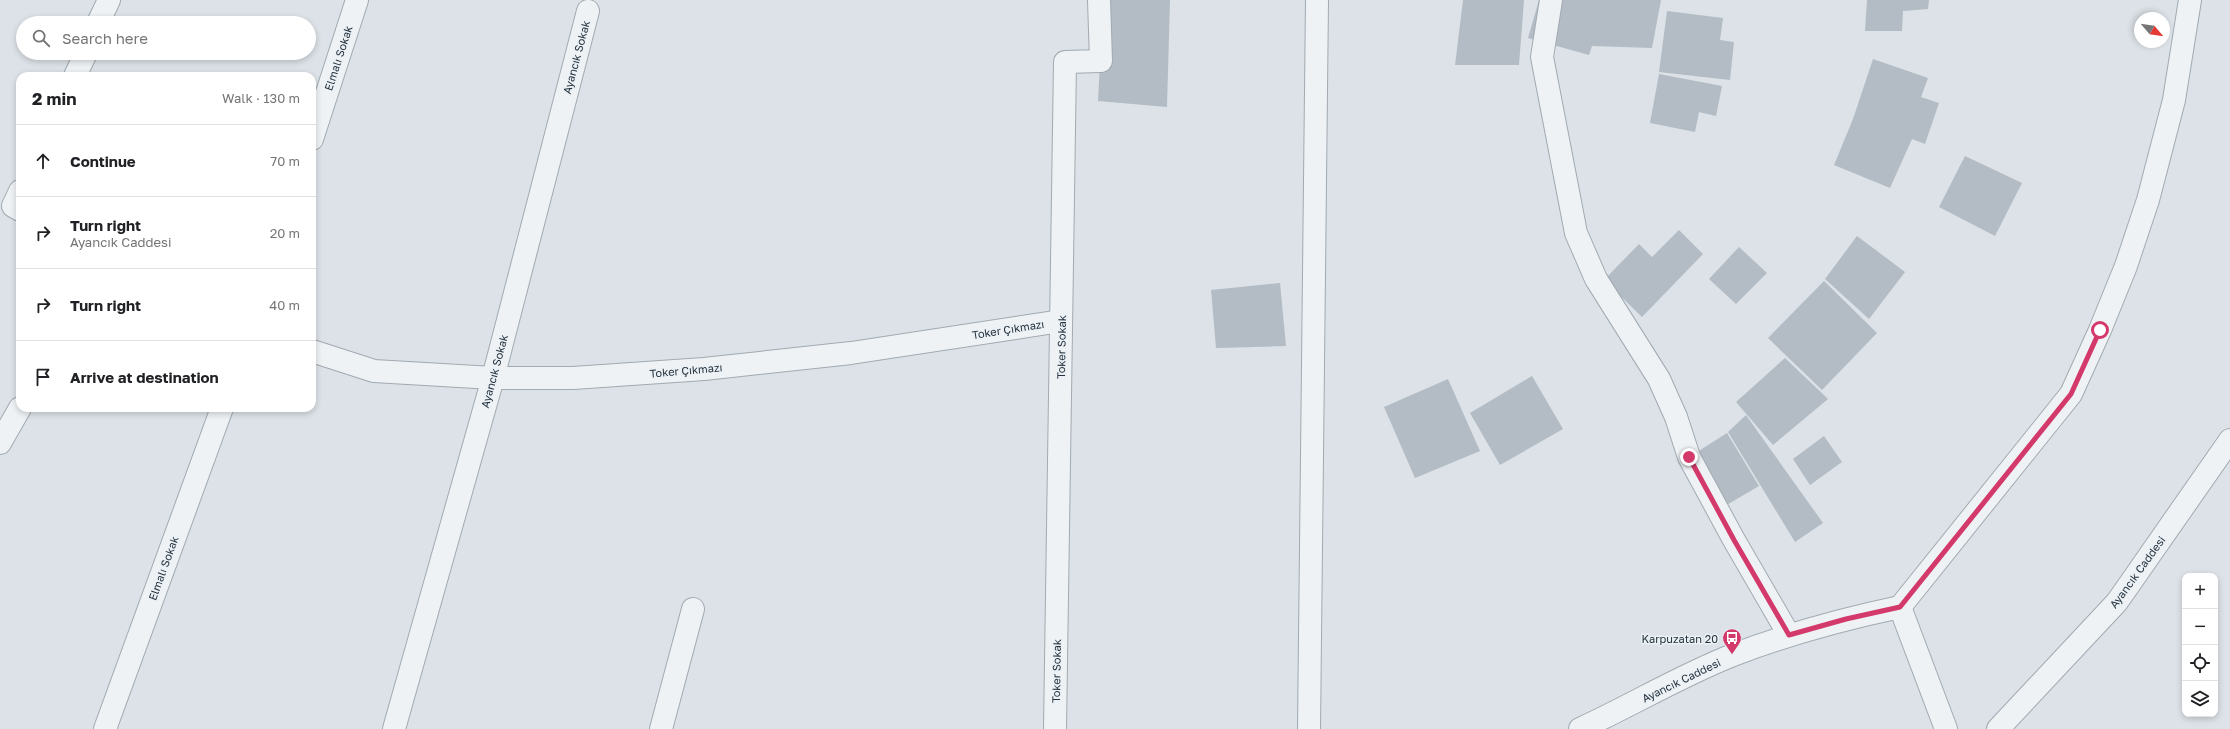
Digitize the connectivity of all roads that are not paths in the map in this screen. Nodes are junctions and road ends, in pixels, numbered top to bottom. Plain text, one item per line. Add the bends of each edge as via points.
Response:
1 (109, 0) edge
2 (357, 0) edge
3 (1099, 0) edge
4 (1317, 0) edge
5 (1551, 0) edge
6 (2190, 0) edge
7 (588, 11) dead end
8 (101, 16) edge
9 (83, 60) edge
10 (77, 72) edge
11 (316, 128) edge
12 (1061, 321) junction
13 (316, 352) edge
14 (493, 378) junction
15 (18, 412) edge
16 (221, 412) edge
17 (2230, 440) edge
18 (0, 443) edge
19 (1900, 607) junction
20 (693, 608) dead end
21 (1789, 635) junction
22 (105, 729) edge
23 (394, 729) edge
24 (661, 729) edge
25 (1055, 729) edge
26 (1309, 729) edge
27 (1580, 729) edge
28 (1946, 729) edge
29 (1998, 729) edge

1 - 8 street
2 - 11 street, Elmalı Sokak
3 - 12 street, Toker Sokak via 1101,61 1065,62
4 - 26 street
5 - 21 street via 1542,57 1576,233 1596,279 1659,379 1676,417 1689,457
6 - 19 street via 2174,100 2148,200 2126,266 2071,394
7 - 14 street, Ayancık Sokak
9 - 10 street
12 - 14 street, Toker Çıkmazı via 851,353 704,369 573,378
12 - 25 street, Toker Sokak
13 - 14 street, Toker Çıkmazı via 374,371
14 - 23 street, Ayancık Sokak
15 - 18 street
16 - 22 street, Elmalı Sokak
17 - 29 street, Ayancık Caddesi via 2117,602
19 - 21 street, Ayancık Caddesi
19 - 28 street
20 - 24 street
21 - 27 street, Ayancık Caddesi via 1732,655

